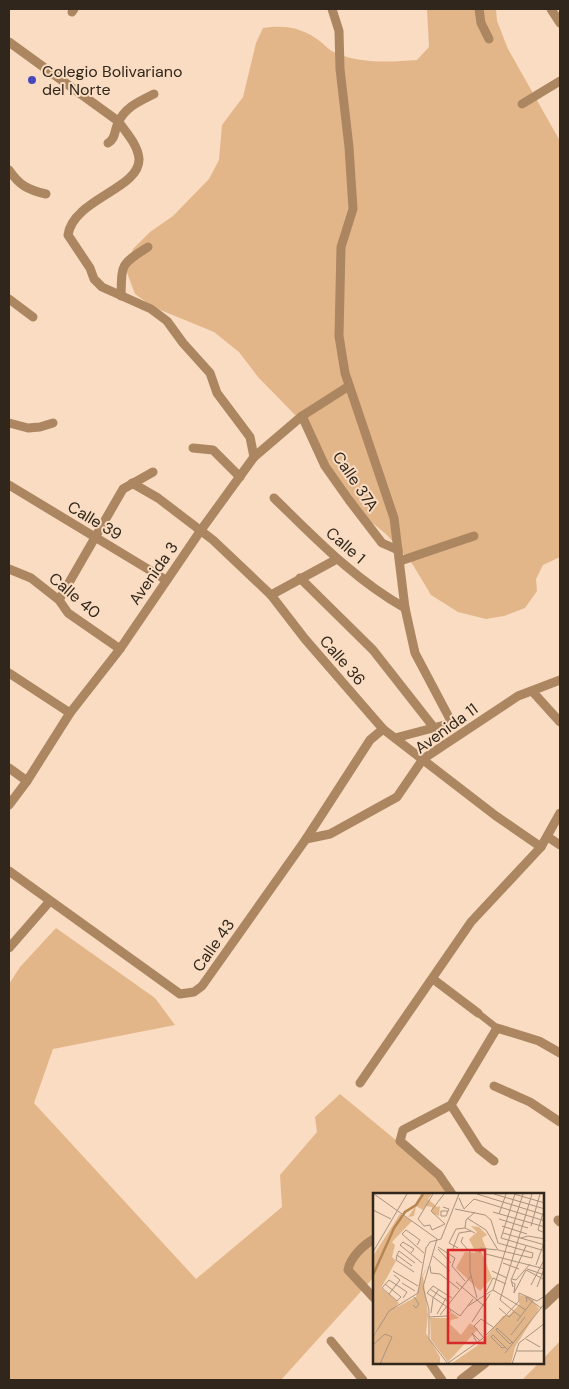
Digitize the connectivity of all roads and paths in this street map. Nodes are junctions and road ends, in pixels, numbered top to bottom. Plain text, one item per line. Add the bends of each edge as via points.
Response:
1 (332, 9) edge
2 (479, 9) edge
3 (551, 9) edge
4 (560, 23) edge
5 (488, 39) dead end
6 (9, 42) edge
7 (560, 81) edge
8 (154, 94) dead end
9 (522, 104) dead end
10 (118, 121) junction
11 (108, 143) dead end
12 (9, 170) edge
13 (46, 194) dead end
14 (148, 247) dead end
15 (121, 296) junction
16 (9, 299) edge
17 (33, 317) dead end
18 (350, 386) junction
19 (302, 416) junction
20 (9, 423) edge
21 (53, 423) dead end
22 (193, 448) dead end
23 (254, 457) junction
24 (153, 472) dead end
25 (240, 477) junction
26 (132, 482) junction
27 (9, 485) edge
28 (274, 498) dead end
29 (201, 530) junction
30 (474, 536) dead end
31 (94, 538) junction
32 (398, 550) junction
33 (337, 559) junction
34 (400, 561) junction
35 (9, 569) edge
36 (300, 578) junction
37 (166, 580) junction
38 (271, 595) junction
39 (59, 600) junction
40 (405, 608) junction
41 (120, 648) junction
42 (9, 673) edge
43 (560, 680) edge
44 (532, 691) junction
45 (70, 713) junction
46 (560, 722) edge
47 (452, 723) junction
48 (383, 729) junction
49 (435, 729) junction
50 (460, 734) junction
51 (395, 738) junction
52 (423, 759) junction
53 (9, 768) edge
54 (27, 781) junction
55 (9, 805) edge
56 (560, 813) edge
57 (548, 837) junction
58 (306, 839) junction
59 (560, 845) edge
60 (541, 847) junction
61 (9, 870) edge
62 (50, 901) junction
63 (9, 948) edge
64 (433, 979) junction
65 (478, 1013) joint
66 (497, 1028) junction
67 (560, 1053) edge
68 (360, 1083) dead end
69 (494, 1086) dead end
70 (451, 1105) junction
71 (560, 1122) edge
72 (494, 1161) dead end
73 (451, 1193) edge
74 (373, 1240) edge
75 (560, 1289) edge
76 (373, 1297) edge
77 (544, 1304) edge
78 (331, 1340) dead end
79 (431, 1364) edge
80 (483, 1364) edge
81 (364, 1380) edge
82 (442, 1380) edge
83 (462, 1380) edge

1 - 18 street via 339,31 354,209 341,247 339,336
2 - 5 street
3 - 4 street
6 - 10 street
7 - 9 street
8 - 10 street via 133,104
10 - 11 street via 114,137
10 - 15 street via 137,150 139,160 130,179 91,202 69,229 68,236 94,279 102,287
12 - 13 street via 18,183 31,191
14 - 15 street via 125,262
15 - 23 street via 151,309 167,321 210,373 217,393 250,437
16 - 17 street
18 - 19 street, Avenida 3
18 - 32 street via 394,518
19 - 23 street, Avenida 3
19 - 32 street, Calle 37A via 325,466 349,500 382,544
20 - 21 street via 28,428
22 - 25 street via 213,450
23 - 25 street, Avenida 3
24 - 26 street
25 - 29 street, Avenida 3
26 - 29 street, Calle 36
26 - 31 street via 123,489
27 - 31 street, Calle 39
28 - 33 street, Calle 1
29 - 37 street, Avenida 3
29 - 38 street, Calle 36
30 - 34 street
31 - 37 street, Calle 39
31 - 39 street
32 - 34 street
33 - 36 street
33 - 40 street, Calle 1
34 - 40 street
35 - 39 street, Calle 40 via 31,578
36 - 38 street
36 - 49 street via 373,650
37 - 41 street, Avenida 3
38 - 48 street, Calle 36
39 - 41 street, Calle 40 via 68,613
40 - 47 street via 415,654
41 - 45 street, Avenida 3
42 - 45 street
43 - 44 street, Avenida 11
44 - 46 street
44 - 50 street, Avenida 11 via 518,696
45 - 54 street, Avenida 3
47 - 49 street
47 - 50 street
48 - 51 street, Calle 36
48 - 58 street, Calle 43 via 370,740
49 - 51 street
50 - 52 street, Avenida 11
51 - 52 street, Calle 36
52 - 58 street, Avenida 11 via 397,796 330,834
52 - 60 street, Calle 36
53 - 54 street
54 - 55 street, Avenida 3
56 - 57 street
57 - 59 street
57 - 60 street
58 - 62 street, Calle 43 via 202,986 194,992 180,994
60 - 64 street via 482,907
61 - 62 street, Calle 43
62 - 63 street
64 - 65 street
64 - 68 street
65 - 66 street
66 - 67 street via 540,1041
66 - 70 street
69 - 71 street via 530,1102
70 - 72 street via 479,1149
70 - 73 street via 403,1130 400,1141 439,1175
74 - 76 street via 350,1263 348,1270
75 - 77 street
78 - 81 street
79 - 82 street
80 - 83 street

